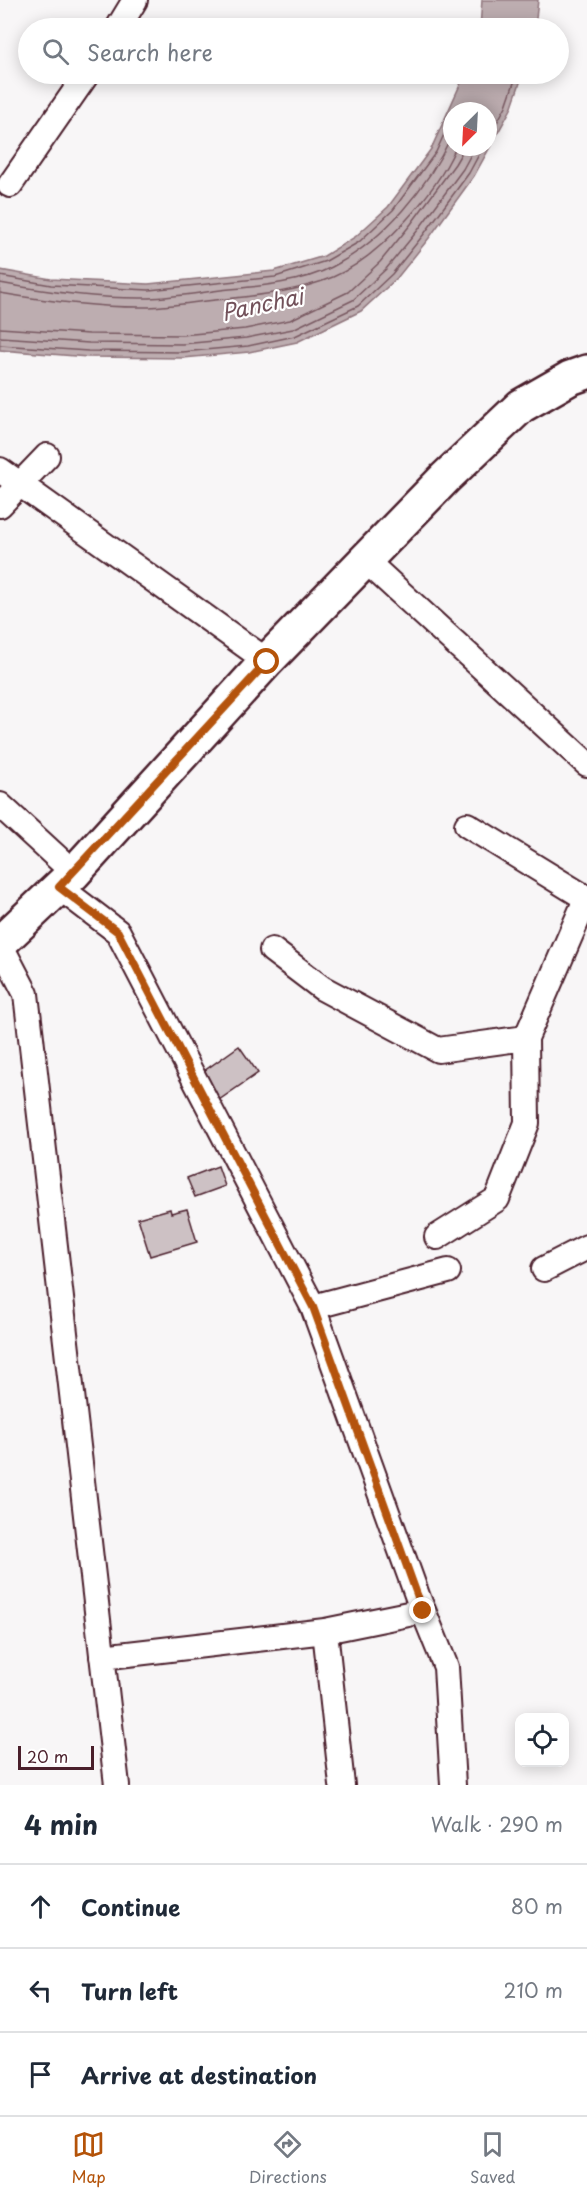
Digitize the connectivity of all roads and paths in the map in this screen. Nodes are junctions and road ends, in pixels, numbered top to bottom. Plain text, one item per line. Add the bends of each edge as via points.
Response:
1 (135, 0) edge
2 (124, 18) edge
3 (80, 84) edge
4 (10, 185) dead end
5 (587, 372) edge
6 (47, 456) dead end
7 (0, 470) edge
8 (19, 485) junction
9 (0, 506) edge
10 (365, 560) junction
11 (267, 662) junction
12 (587, 764) edge
13 (0, 805) edge
14 (467, 825) dead end
15 (66, 880) junction
16 (587, 898) edge
17 (0, 943) edge
18 (272, 950) dead end
19 (526, 1038) junction
20 (437, 1237) dead end
21 (587, 1247) edge
22 (544, 1269) dead end
23 (448, 1270) dead end
24 (313, 1307) junction
25 (423, 1611) junction
26 (325, 1631) junction
27 (102, 1657) junction
28 (117, 1785) edge
29 (342, 1785) edge
30 (453, 1785) edge

1 - 2 street
3 - 4 street
5 - 10 street via 521,406
6 - 8 street
7 - 8 street
8 - 9 street
8 - 11 street
10 - 11 street
10 - 12 street
11 - 15 street
13 - 15 street
14 - 16 street
15 - 17 street
15 - 24 street via 118,932
16 - 19 street
17 - 27 street via 26,994
18 - 19 street via 322,988 438,1050
19 - 20 street via 526,1123 497,1199
21 - 22 street
23 - 24 street
24 - 25 street
25 - 26 street
25 - 30 street via 446,1667
26 - 27 street
26 - 29 street
27 - 28 street

